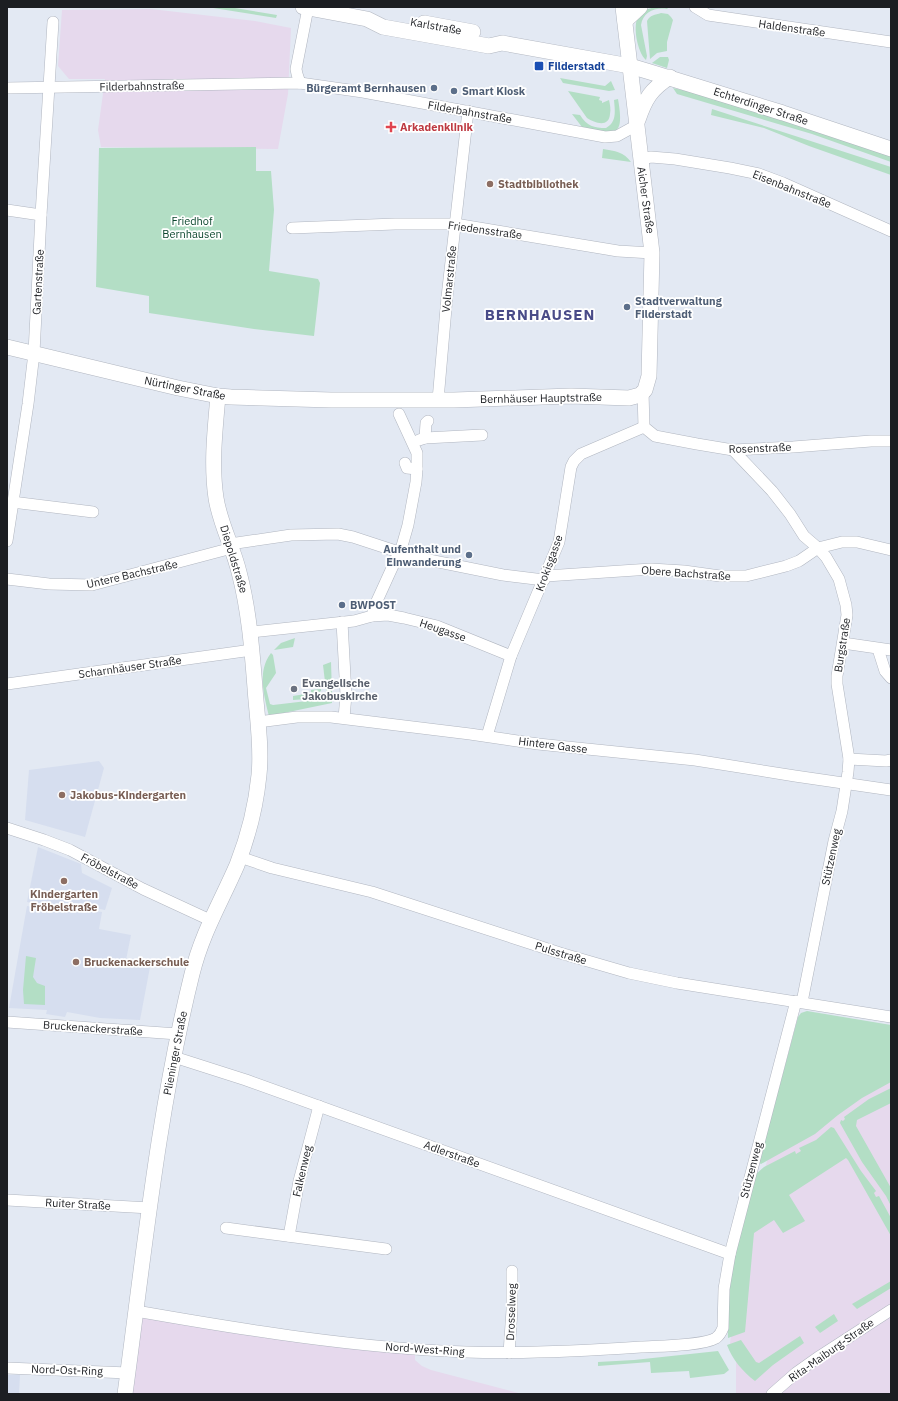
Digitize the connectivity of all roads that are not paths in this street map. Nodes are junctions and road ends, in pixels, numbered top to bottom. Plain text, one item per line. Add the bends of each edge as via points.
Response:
1 (640, 7) edge
2 (695, 7) edge
3 (305, 8) edge
4 (338, 10) edge
5 (624, 14) edge
6 (53, 22) dead end
7 (891, 42) edge
8 (630, 66) junction
9 (670, 77) junction
10 (300, 83) junction
11 (7, 88) edge
12 (48, 88) junction
13 (468, 111) junction
14 (637, 125) junction
15 (891, 149) edge
16 (641, 159) junction
17 (7, 210) edge
18 (41, 215) junction
19 (455, 224) junction
20 (292, 228) dead end
21 (891, 231) edge
22 (652, 253) junction
23 (7, 347) edge
24 (34, 353) junction
25 (643, 392) junction
26 (218, 396) junction
27 (438, 400) junction
28 (400, 414) dead end
29 (428, 421) dead end
30 (644, 427) junction
31 (482, 435) dead end
32 (425, 438) junction
33 (408, 440) junction
34 (891, 441) edge
35 (733, 450) junction
36 (405, 463) dead end
37 (417, 469) junction
38 (10, 504) edge
39 (93, 512) dead end
40 (7, 541) edge
41 (231, 546) junction
42 (818, 548) junction
43 (891, 550) edge
44 (400, 552) junction
45 (545, 578) junction
46 (7, 579) edge
47 (372, 616) junction
48 (342, 622) junction
49 (251, 632) junction
50 (843, 644) junction
51 (878, 649) junction
52 (252, 650) junction
53 (891, 650) edge
54 (511, 656) junction
55 (891, 678) edge
56 (7, 684) edge
57 (344, 718) junction
58 (258, 722) junction
59 (487, 736) junction
60 (849, 759) junction
61 (891, 760) edge
62 (847, 783) junction
63 (891, 790) edge
64 (7, 828) edge
65 (240, 858) junction
66 (210, 920) junction
67 (799, 1001) junction
68 (891, 1017) edge
69 (7, 1022) edge
70 (178, 1034) junction
71 (174, 1057) junction
72 (319, 1106) junction
73 (7, 1200) edge
74 (150, 1208) junction
75 (226, 1228) dead end
76 (289, 1236) junction
77 (386, 1250) dead end
78 (730, 1254) junction
79 (512, 1271) dead end
80 (891, 1310) edge
81 (136, 1311) junction
82 (716, 1338) joint
83 (509, 1353) junction
84 (7, 1368) edge
85 (128, 1373) junction
86 (125, 1394) edge
87 (772, 1394) edge

1 - 5 main road
2 - 7 street, Haldenstraße via 708,15
3 - 4 main road, Karlstraße
3 - 10 street via 296,69
4 - 8 main road, Karlstraße via 383,27 411,27 449,33 488,46 502,43
5 - 8 main road, Aicher Straße
6 - 12 street, Gartenstraße
8 - 9 main road, Echterdinger Straße
8 - 14 main road, Aicher Straße
9 - 14 main road via 654,88 646,98
9 - 15 main road, Echterdinger Straße
10 - 12 street, Filderbahnstraße
10 - 13 street, Filderbahnstraße
11 - 12 street, Filderbahnstraße
12 - 18 street, Gartenstraße
13 - 14 street, Filderbahnstraße via 605,136 617,136
13 - 19 street, Volmarstraße
14 - 16 main road, Aicher Straße
16 - 21 street, Eisenbahnstraße via 651,157 730,168 770,178
16 - 22 main road, Aicher Straße
17 - 18 street
18 - 24 street, Gartenstraße
19 - 20 street, Friedensstraße
19 - 22 street, Friedensstraße via 618,251
19 - 27 street, Volmarstraße
22 - 25 main road, Aicher Straße via 649,376
23 - 24 main road, Nürtinger Straße
24 - 26 main road, Nürtinger Straße
24 - 38 street, Gartenstraße via 28,404
25 - 27 main road, Bernhäuser Hauptstraße via 629,398 571,396
25 - 30 street
26 - 27 main road, Nürtinger Straße
26 - 41 main road, Diepoldstraße via 214,483 217,505
28 - 33 street
29 - 32 street
30 - 35 street, Rosenstraße via 655,436
30 - 45 street, Krokisgasse via 581,454 574,461 559,542
31 - 32 street
32 - 33 street
33 - 37 street via 416,453
34 - 35 street, Rosenstraße
35 - 42 street, Burgstraße via 772,491 804,536
36 - 37 street via 407,468
37 - 44 street via 408,524
38 - 39 street
38 - 40 street, Gartenstraße
41 - 44 street, Obere Bachstraße via 291,535 338,534
41 - 46 street, Untere Bachstraße via 92,585 49,584
41 - 49 main road, Diepoldstraße via 242,584
42 - 43 street, Obere Bachstraße via 842,542 857,542
42 - 45 street, Obere Bachstraße via 786,566 746,576 651,569
42 - 50 street, Burgstraße via 833,568 845,599 848,615
44 - 45 street, Obere Bachstraße via 479,570
44 - 47 street
45 - 54 street, Krokisgasse
47 - 48 street
47 - 54 street, Heugasse via 388,615 437,626
48 - 49 street
48 - 57 street via 346,695
49 - 52 main road, Diepoldstraße
50 - 51 street
50 - 60 street, Burgstraße via 837,669 837,684
51 - 53 street
51 - 55 street via 885,671
52 - 56 street, Scharnhäuser Straße
52 - 58 main road, Diepoldstraße
54 - 59 street, Krokisgasse
57 - 58 street, Hintere Gasse via 297,717
57 - 59 street, Hintere Gasse
58 - 65 main road, Plieninger Straße via 258,785
59 - 62 street, Hintere Gasse via 695,760
60 - 61 street
60 - 62 street, Burgstraße
62 - 63 street, Hintere Gasse
62 - 67 street, Stützenweg
64 - 66 street, Fröbelstraße via 70,850 143,889
65 - 66 main road, Plieninger Straße
65 - 67 street, Pulsstraße via 372,892 610,968 677,983
66 - 70 main road, Plieninger Straße via 196,957
67 - 68 street, Pulsstraße
67 - 78 street, Stützenweg
69 - 70 street, Bruckenackerstraße
70 - 71 main road, Plieninger Straße
71 - 72 street, Adlerstraße
71 - 74 main road, Plieninger Straße
72 - 76 street, Falkenweg via 299,1181
72 - 78 street, Adlerstraße
73 - 74 street, Ruiter Straße
74 - 81 main road, Plieninger Straße
75 - 76 street
76 - 77 street
78 - 82 street, Stützenweg via 723,1295 723,1328
79 - 83 street, Drosselweg
80 - 87 street, Rita-Maiburg-Straße via 820,1356
81 - 83 street, Nord-West-Ring via 225,1327 316,1339 442,1351
81 - 85 main road, Plieninger Straße
82 - 83 street, Nord-West-Ring via 703,1342 661,1346
84 - 85 street, Nord-Ost-Ring
85 - 86 main road, Plieninger Straße

